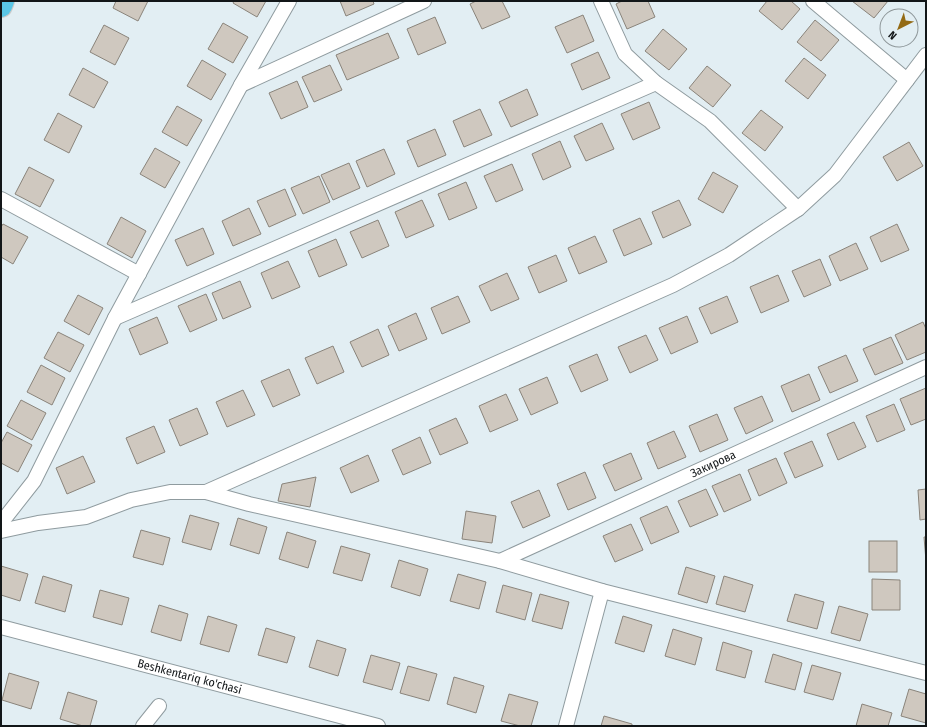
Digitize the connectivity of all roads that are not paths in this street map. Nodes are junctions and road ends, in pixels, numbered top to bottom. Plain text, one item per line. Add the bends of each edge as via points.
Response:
1 (4, 1) edge
2 (289, 1) edge
3 (424, 1) edge
4 (601, 1) edge
5 (813, 1) edge
6 (1, 6) edge
7 (926, 55) edge
8 (907, 80) junction
9 (656, 83) junction
10 (241, 85) junction
11 (1, 199) edge
12 (798, 209) junction
13 (138, 274) junction
14 (115, 318) junction
15 (926, 367) edge
16 (206, 492) junction
17 (1, 522) edge
18 (1, 531) edge
19 (500, 561) junction
20 (602, 591) junction
21 (1, 627) edge
22 (926, 673) edge
23 (158, 706) dead end
24 (143, 726) edge
25 (378, 726) edge
26 (566, 726) edge

1 - 6 highway
2 - 10 street
3 - 10 street
4 - 9 street via 625,54
5 - 8 street
7 - 8 street
8 - 12 street via 835,175
9 - 12 street via 710,121
9 - 14 street
10 - 13 street
11 - 13 street
12 - 16 street via 730,255 673,285
13 - 14 street
14 - 17 street via 34,481
15 - 19 street, Закирова
16 - 18 street via 170,492 131,500 86,517
16 - 19 street
19 - 20 street
20 - 22 street
20 - 26 street
21 - 25 street, Beshkentariq ko'chasi
23 - 24 street

